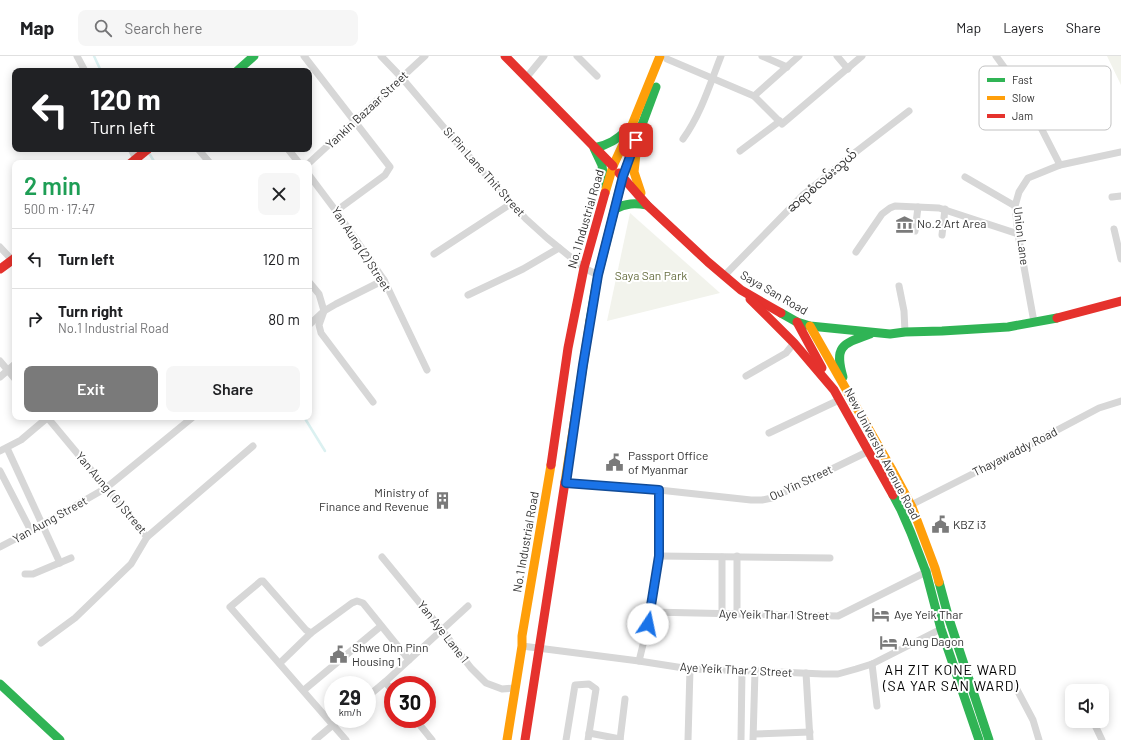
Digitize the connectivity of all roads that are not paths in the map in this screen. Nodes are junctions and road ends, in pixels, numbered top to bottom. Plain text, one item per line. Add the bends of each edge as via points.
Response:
1 (77, 56) edge
2 (254, 56) edge
3 (304, 56) edge
4 (381, 56) edge
5 (425, 56) edge
6 (505, 56) edge
7 (544, 56) edge
8 (577, 56) edge
9 (721, 56) edge
10 (762, 56) edge
11 (800, 56) edge
12 (837, 56) edge
13 (862, 56) edge
14 (997, 56) edge
15 (665, 57) edge
16 (1004, 66) edge
17 (787, 67) junction
18 (83, 68) edge
19 (240, 68) edge
20 (848, 69) junction
21 (597, 76) dead end
22 (402, 78) junction
23 (526, 78) junction
24 (712, 78) junction
25 (754, 96) junction
26 (910, 111) dead end
27 (355, 121) junction
28 (781, 122) junction
29 (636, 127) junction
30 (1042, 130) edge
31 (683, 139) dead end
32 (594, 148) junction
33 (740, 151) dead end
34 (144, 152) edge
35 (201, 152) edge
36 (290, 152) edge
37 (1121, 152) edge
38 (134, 160) edge
39 (207, 160) edge
40 (297, 160) edge
41 (312, 160) edge
42 (1060, 164) junction
43 (613, 166) junction
44 (623, 176) junction
45 (966, 177) dead end
46 (312, 179) edge
47 (1121, 196) edge
48 (1112, 197) dead end
49 (512, 203) junction
50 (602, 205) junction
51 (647, 205) junction
52 (1015, 206) junction
53 (918, 207) junction
54 (615, 209) junction
55 (945, 209) junction
56 (336, 211) junction
57 (1114, 229) dead end
58 (915, 231) dead end
59 (1018, 234) junction
60 (942, 235) dead end
61 (0, 247) edge
62 (559, 248) junction
63 (856, 252) dead end
64 (434, 254) dead end
65 (12, 257) edge
66 (1121, 259) edge
67 (12, 261) edge
68 (0, 270) edge
69 (583, 273) junction
70 (598, 275) junction
71 (724, 276) junction
72 (384, 280) junction
73 (312, 286) edge
74 (899, 286) dead end
75 (741, 290) junction
76 (468, 295) dead end
77 (1121, 301) edge
78 (324, 311) junction
79 (312, 322) edge
80 (796, 322) junction
81 (1034, 322) junction
82 (810, 326) junction
83 (875, 332) junction
84 (905, 332) junction
85 (794, 343) junction
86 (0, 361) edge
87 (12, 367) edge
88 (8, 370) junction
89 (427, 370) dead end
90 (12, 375) edge
91 (746, 376) dead end
92 (0, 377) edge
93 (834, 390) junction
94 (846, 390) junction
95 (839, 400) junction
96 (1121, 401) edge
97 (373, 402) dead end
98 (45, 420) edge
99 (49, 420) edge
100 (189, 420) edge
101 (871, 432) junction
102 (769, 433) dead end
103 (861, 438) junction
104 (253, 446) dead end
105 (8, 448) junction
106 (869, 451) junction
107 (0, 452) edge
108 (0, 471) edge
109 (566, 483) junction
110 (106, 488) junction
111 (659, 490) junction
112 (545, 504) junction
113 (911, 505) junction
114 (562, 506) junction
115 (900, 510) junction
116 (42, 525) junction
117 (31, 531) junction
118 (147, 537) junction
119 (0, 547) edge
120 (659, 556) junction
121 (722, 556) junction
122 (737, 556) junction
123 (382, 557) dead end
124 (71, 558) dead end
125 (830, 558) dead end
126 (60, 563) junction
127 (930, 570) junction
128 (25, 574) dead end
129 (533, 575) junction
130 (550, 576) junction
131 (468, 606) dead end
132 (651, 612) junction
133 (722, 614) junction
134 (737, 614) junction
135 (382, 626) junction
136 (941, 629) junction
137 (442, 630) junction
138 (311, 633) junction
139 (41, 643) dead end
140 (522, 646) junction
141 (540, 648) junction
142 (409, 660) junction
143 (639, 661) junction
144 (280, 663) junction
145 (872, 664) junction
146 (690, 669) junction
147 (742, 670) junction
148 (755, 671) junction
149 (806, 673) junction
150 (392, 676) edge
151 (384, 683) edge
152 (1014, 684) dead end
153 (2, 688) edge
154 (515, 688) junction
155 (304, 690) junction
156 (376, 690) edge
157 (625, 699) dead end
158 (877, 706) dead end
159 (324, 714) edge
160 (329, 728) edge
161 (336, 728) edge
162 (422, 728) edge
163 (1096, 728) edge
164 (810, 732) junction
165 (589, 737) edge
166 (753, 737) edge
167 (620, 739) edge
168 (60, 740) edge
169 (315, 740) edge
170 (346, 740) edge
171 (432, 740) edge
172 (507, 740) edge
173 (525, 740) edge
174 (566, 740) edge
175 (688, 740) edge
176 (741, 740) edge
177 (810, 740) edge
178 (979, 740) edge
179 (990, 740) edge
180 (1038, 740) edge
181 (1102, 740) edge

1 - 18 street
2 - 19 main road
3 - 27 street
4 - 22 street, Si Pin Lane Thit Street
5 - 22 street, Yankin Bazaar Street
6 - 23 main road, Saya San Road
7 - 23 street
8 - 21 street
9 - 24 street
10 - 17 street
11 - 17 street
12 - 20 street
13 - 20 street
14 - 16 street
15 - 24 street
15 - 29 main road
17 - 25 street
20 - 28 street
22 - 27 street, Yankin Bazaar Street
22 - 49 street, Si Pin Lane Thit Street
23 - 32 main road, Saya San Road
24 - 25 street
24 - 31 street via 698,114
25 - 28 street
26 - 71 street, ဆရာစံလမ်းသွယ် via 803,195
27 - 41 street, Yankin Bazaar Street
27 - 56 street via 390,167 385,175
28 - 33 street
29 - 32 main road via 613,143
29 - 43 main road, No.1 Industrial Road
29 - 44 main road, No.1 Industrial Road
29 - 51 main road via 639,140 634,172
30 - 42 street
32 - 43 main road, Saya San Road
32 - 50 main road via 603,168
34 - 38 main road
35 - 39 street
36 - 40 street
37 - 42 street, Union Lane
42 - 52 street, Union Lane via 1028,178 1019,192
43 - 44 main road, Saya San Road
43 - 50 main road, No.1 Industrial Road
44 - 51 main road, Saya San Road
44 - 54 main road, No.1 Industrial Road
45 - 52 street
46 - 56 street, Yan Aung (2) Street
47 - 48 street
49 - 62 street, Si Pin Lane Thit Street
49 - 64 street
50 - 69 main road, No.1 Industrial Road
51 - 54 main road via 632,203
51 - 71 main road, Saya San Road
52 - 59 street, Union Lane
53 - 55 street
53 - 58 street
53 - 63 street via 890,208 880,216
54 - 70 main road, No.1 Industrial Road
55 - 59 street
55 - 60 street
56 - 72 street, Yan Aung (2) Street
57 - 66 street
59 - 81 street, Union Lane
61 - 65 street
62 - 69 street, Si Pin Lane Thit Street
62 - 76 street via 523,269
67 - 68 main road
69 - 70 street, Si Pin Lane Thit Street
69 - 112 main road, No.1 Industrial Road via 568,348
70 - 109 main road, No.1 Industrial Road
71 - 75 main road, Saya San Road
72 - 78 street
72 - 89 street, Yan Aung (2) Street
73 - 78 street via 319,294
74 - 84 street
75 - 80 main road, Saya San Road
75 - 85 main road
77 - 81 main road, Saya San Road
78 - 79 street
78 - 97 street via 320,325 321,333
80 - 82 main road, Saya San Road
80 - 93 main road, New University Avenue Road
81 - 84 main road, Saya San Road via 1001,327
82 - 83 main road, Saya San Road
82 - 94 main road, New University Avenue Road
83 - 84 main road, Saya San Road
83 - 94 main road via 846,344 840,351
85 - 91 street via 786,353
85 - 93 main road
86 - 88 street
87 - 88 street
88 - 90 street
88 - 92 street
93 - 95 main road, New University Avenue Road
94 - 101 main road, New University Avenue Road
95 - 102 street
95 - 103 main road, New University Avenue Road
96 - 113 street, Thayawaddy Road via 1099,408
98 - 105 street
99 - 110 street, Yan Aung ( 6 ) Street
100 - 110 street, Yan Aung Street
101 - 103 main road
101 - 113 main road, New University Avenue Road
103 - 106 main road, New University Avenue Road
104 - 118 street, Yan Aung ( 6 ) Street
105 - 107 street
105 - 116 street
106 - 111 street, Ou Yin Street via 772,498 762,500
106 - 115 main road, New University Avenue Road
108 - 117 street
109 - 111 street, Ou Yin Street
109 - 114 main road
110 - 116 street, Yan Aung Street
110 - 118 street, Yan Aung ( 6 ) Street
111 - 120 street
112 - 114 main road
112 - 129 main road, No.1 Industrial Road
113 - 115 main road
113 - 127 main road, New University Avenue Road
114 - 130 main road
115 - 127 main road, New University Avenue Road
116 - 117 street, Yan Aung Street
116 - 126 street
117 - 119 street, Yan Aung Street
118 - 139 street via 131,564 75,618
120 - 121 street
120 - 132 street
121 - 122 street
121 - 133 street
122 - 125 street
122 - 134 street
123 - 137 street, Yan Aye Lane 1
124 - 126 street
126 - 128 street via 33,574
127 - 134 street, Aye Yeik Thar 1 Street via 838,616
127 - 136 main road, New University Avenue Road
127 - 179 main road, New University Avenue Road
129 - 130 main road
129 - 140 main road, No.1 Industrial Road
130 - 141 main road
131 - 137 street
132 - 133 street, Aye Yeik Thar 1 Street
132 - 143 street
133 - 134 street, Aye Yeik Thar 1 Street
135 - 138 street via 363,603 357,601
135 - 142 street
135 - 155 street
136 - 145 street, Aye Yeik Thar 2 Street
136 - 178 main road, New University Avenue Road
137 - 142 street
137 - 154 street, Yan Aye Lane 1 via 486,683 502,689
138 - 144 street
138 - 144 street via 261,581 231,606
140 - 141 street, Aye Yeik Thar 2 Street
140 - 154 main road, No.1 Industrial Road
141 - 143 street, Aye Yeik Thar 2 Street
141 - 173 main road
142 - 150 street
143 - 146 street, Aye Yeik Thar 2 Street
144 - 155 street
145 - 149 street, Aye Yeik Thar 2 Street via 838,674
145 - 158 street
146 - 147 street, Aye Yeik Thar 2 Street
146 - 175 street
147 - 148 street, Aye Yeik Thar 2 Street
147 - 176 street
148 - 149 street, Aye Yeik Thar 2 Street
148 - 166 street
149 - 164 street
151 - 156 street
152 - 180 street via 1033,720
153 - 168 main road
154 - 172 main road, No.1 Industrial Road
155 - 159 street
157 - 167 street
160 - 169 street
161 - 170 street
162 - 171 street
163 - 181 street
164 - 166 street
164 - 177 street
165 - 167 street
165 - 174 street via 596,689 590,684 575,684

